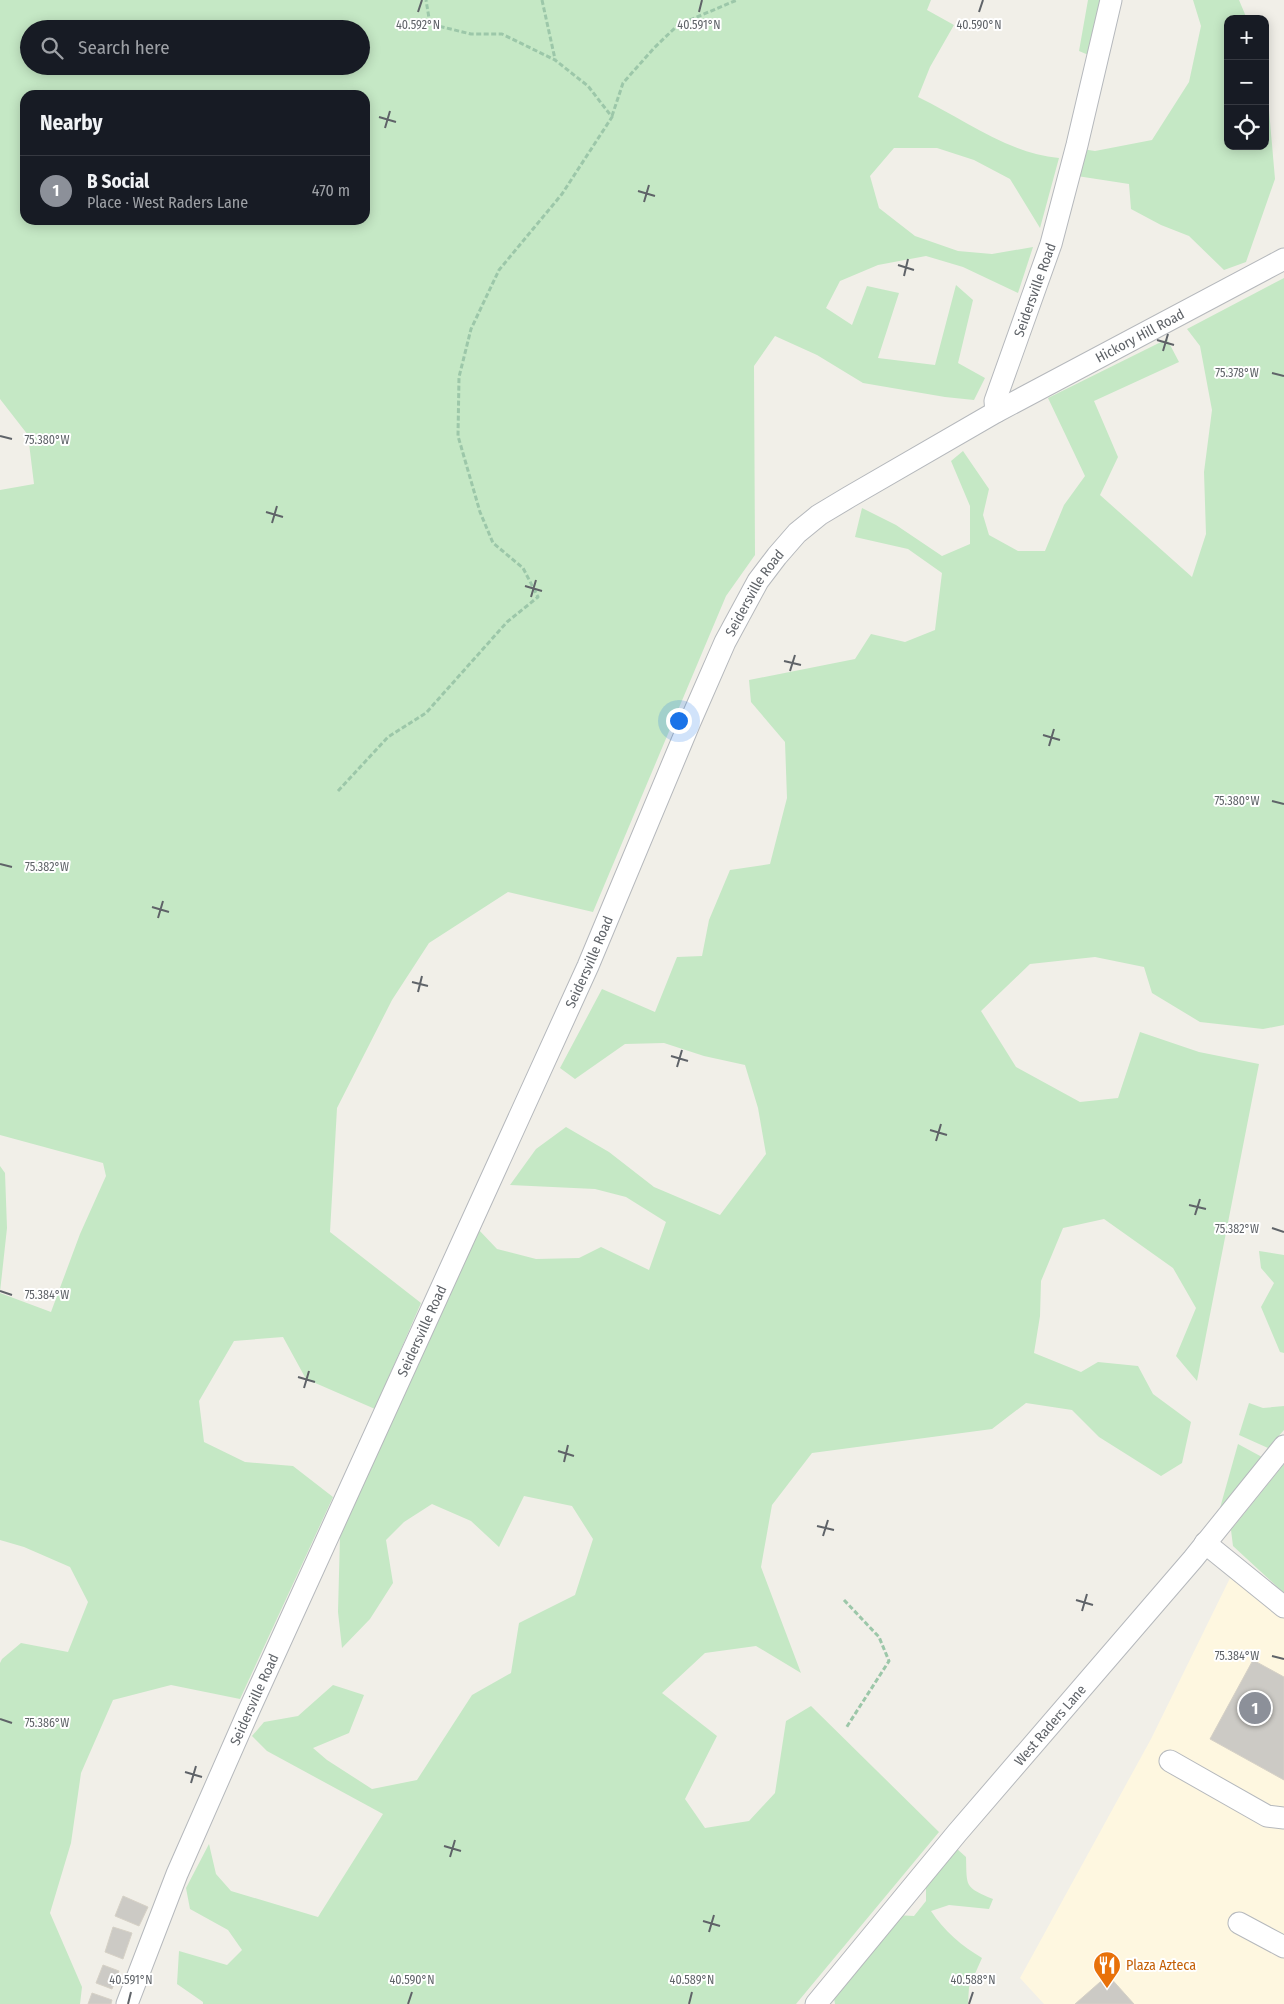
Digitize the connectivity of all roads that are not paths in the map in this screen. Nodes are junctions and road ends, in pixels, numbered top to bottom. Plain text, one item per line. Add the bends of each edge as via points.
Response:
1 (1111, 0) edge
2 (1284, 259) edge
3 (996, 412) junction
4 (1284, 1446) edge
5 (1205, 1543) junction
6 (1284, 1607) edge
7 (1170, 1761) dead end
8 (1284, 1818) edge
9 (1239, 1923) dead end
10 (1284, 1948) edge
11 (126, 2004) edge
12 (816, 2004) edge

1 - 3 street, Seidersville Road via 1051,244 995,401
2 - 3 street, Hickory Hill Road
3 - 11 street, Seidersville Road via 819,515 797,533 758,581 725,642 588,966 243,1724
4 - 5 street, West Raders Lane
5 - 6 street
5 - 12 street, West Raders Lane via 957,1833
7 - 8 street via 1266,1816
9 - 10 street

